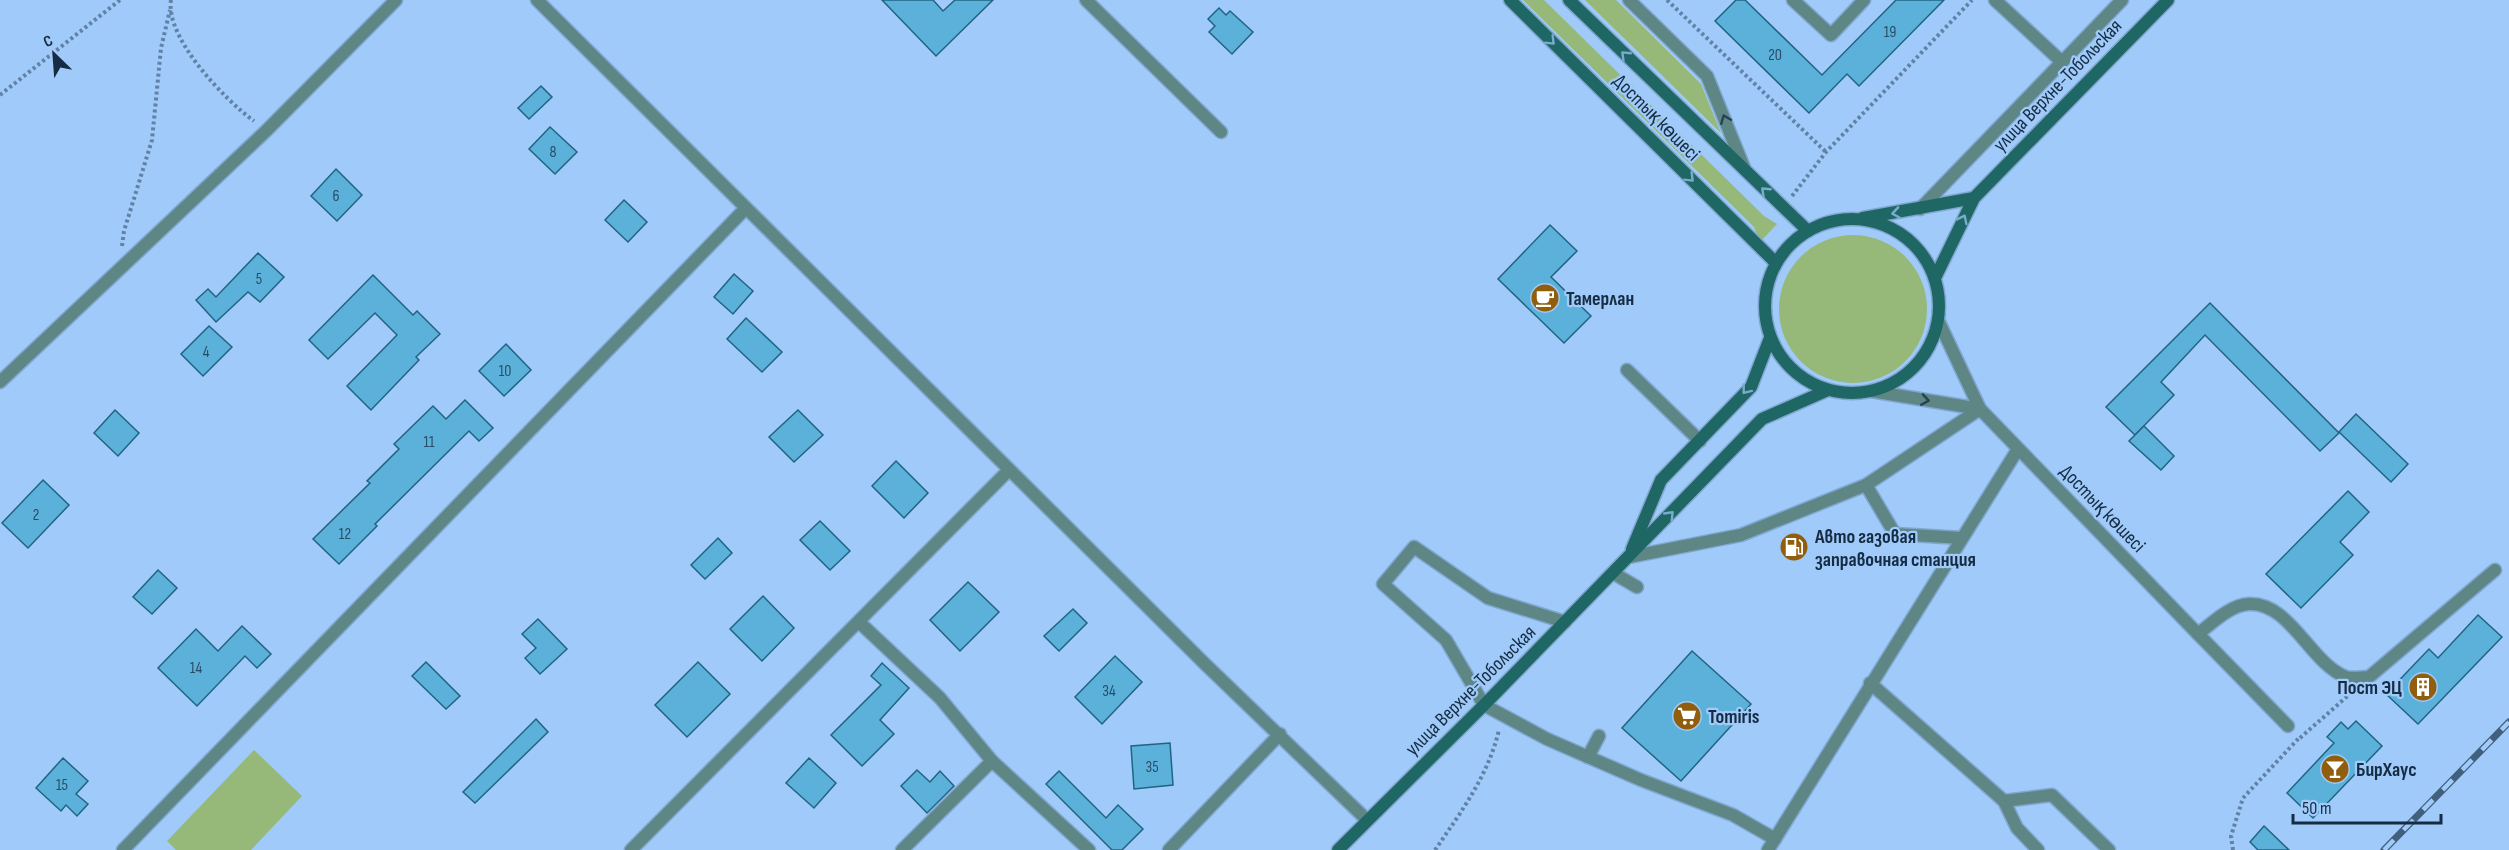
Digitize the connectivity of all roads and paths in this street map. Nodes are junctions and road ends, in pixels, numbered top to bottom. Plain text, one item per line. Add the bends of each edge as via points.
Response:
1 (120, 0) edge
2 (171, 0) edge
3 (396, 0) edge
4 (537, 0) edge
5 (1086, 0) edge
6 (1510, 0) edge
7 (1569, 0) edge
8 (1629, 0) edge
9 (1667, 0) edge
10 (1793, 0) edge
11 (1864, 0) edge
12 (1972, 0) edge
13 (1995, 0) edge
14 (2122, 0) edge
15 (2168, 0) edge
16 (170, 9) junction
17 (2062, 62) junction
18 (0, 95) edge
19 (266, 131) junction
20 (1221, 132) dead end
21 (1826, 152) junction
22 (1746, 174) junction
23 (1974, 198) junction
24 (1783, 208) junction
25 (745, 209) junction
26 (1920, 209) junction
27 (1855, 219) junction
28 (1808, 231) junction
29 (1776, 263) junction
30 (119, 269) junction
31 (1935, 278) junction
32 (1938, 320) junction
33 (1770, 338) junction
34 (1627, 370) dead end
35 (0, 382) edge
36 (1828, 390) junction
37 (1870, 391) junction
38 (1980, 409) junction
39 (1700, 441) junction
40 (2018, 449) junction
41 (1009, 470) junction
42 (1866, 485) junction
43 (1962, 538) junction
44 (1629, 557) junction
45 (2495, 570) dead end
46 (1613, 573) junction
47 (1636, 587) dead end
48 (859, 622) junction
49 (1565, 622) junction
50 (2198, 634) junction
51 (2369, 677) junction
52 (1870, 683) junction
53 (1484, 705) junction
54 (1503, 714) junction
55 (2288, 726) joint
56 (1280, 734) junction
57 (1599, 736) dead end
58 (2300, 739) junction
59 (1588, 757) junction
60 (992, 761) junction
61 (2004, 801) junction
62 (1367, 820) junction
63 (1775, 839) junction
64 (123, 850) edge
65 (631, 850) edge
66 (902, 850) edge
67 (1089, 850) edge
68 (1169, 850) edge
69 (1338, 850) edge
70 (1435, 850) edge
71 (1768, 850) edge
72 (2038, 850) edge
73 (2109, 850) edge
74 (2233, 850) edge

1 - 18 path
2 - 16 path
3 - 19 street
4 - 25 street
5 - 20 street
6 -> 29 street, Достық көшесі
22 -> 7 street, Достық көшесі
22 -> 8 street via 1707,76
9 - 21 path
10 - 11 street via 1831,35
12 - 21 path
13 - 17 street
14 - 17 street
15 - 23 street, улица Верхне-Тобольская
16 - 19 path via 185,47 203,71 229,103
16 - 30 path via 161,48 152,140 124,231
17 - 26 street
19 - 30 street
21 - 24 path
24 -> 22 street, Достық көшесі
23 - 26 street
31 -> 23 street, улица Верхне-Тобольская
24 - 28 street, Достық көшесі
25 - 41 street
25 - 64 street
26 -> 27 street
27 - 28 street via 1830,222
27 - 31 street via 1884,225 1908,239
28 - 29 street
29 - 33 street, улица Верхне-Тобольская via 1765,304
30 - 35 street
31 - 32 street
32 - 37 street, улица Верхне-Тобольская via 1931,343 1918,363 1896,381
32 - 38 street, Достық көшесі
33 - 36 street, улица Верхне-Тобольская via 1790,368
33 -> 39 street, улица Верхне-Тобольская via 1750,387
34 - 39 street
36 - 37 street, улица Верхне-Тобольская
44 -> 36 street, улица Верхне-Тобольская via 1762,419
37 -> 38 street
38 - 40 street, Достық көшесі
38 - 42 street
39 - 44 street, улица Верхне-Тобольская via 1661,480
40 - 43 street
40 - 50 street, Достық көшесі
41 - 48 street
41 - 56 street
42 - 43 street via 1895,534
42 - 44 street via 1741,535
43 - 52 street
44 - 46 street, улица Верхне-Тобольская
45 - 51 street
46 - 47 street
46 - 49 street, улица Верхне-Тобольская
48 - 60 street via 940,698
48 - 65 street
49 - 53 street, улица Верхне-Тобольская
49 - 53 street via 1488,598 1414,547 1383,584 1446,640
50 - 51 street via 2223,614 2248,604 2270,607 2334,671 2349,678
50 - 55 street, Достық көшесі
51 - 58 path
52 - 61 street
52 - 63 street
53 - 54 street
53 - 62 street, улица Верхне-Тобольская
54 - 59 street
54 - 70 path via 1494,752 1476,790
55 - 58 path
56 - 62 street
56 - 68 street
57 - 59 street
58 - 74 path via 2243,798 2232,836
59 - 63 street via 1733,815
60 - 66 street
60 - 67 street
61 - 72 street via 2017,828
61 - 73 street via 2052,795
62 - 69 street, улица Верхне-Тобольская
63 - 71 street

